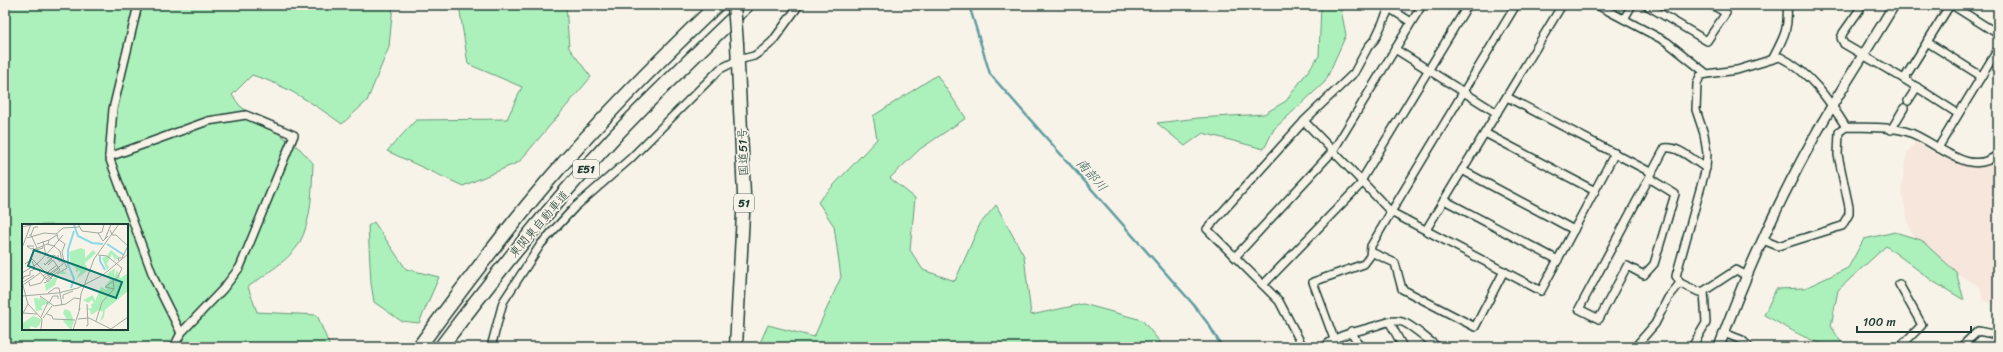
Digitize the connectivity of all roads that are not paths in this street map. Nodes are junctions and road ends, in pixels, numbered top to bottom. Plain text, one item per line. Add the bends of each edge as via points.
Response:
1 (138, 5) edge
2 (717, 5) edge
3 (734, 5) edge
4 (747, 5) edge
5 (799, 5) edge
6 (1422, 5) edge
7 (1468, 5) edge
8 (1516, 5) edge
9 (1562, 5) edge
10 (1598, 5) edge
11 (1632, 5) edge
12 (1646, 5) edge
13 (1712, 5) edge
14 (1786, 5) edge
15 (1859, 5) edge
16 (1894, 5) edge
17 (1951, 5) edge
18 (1387, 7) edge
19 (1624, 19) junction
20 (1411, 22) junction
21 (1998, 34) edge
22 (1928, 42) junction
23 (1395, 49) junction
24 (1998, 49) edge
25 (1863, 55) junction
26 (1773, 58) junction
27 (738, 60) junction
28 (1428, 70) junction
29 (1707, 74) junction
30 (1981, 76) junction
31 (1904, 79) junction
32 (1917, 88) junction
33 (1463, 92) junction
34 (1507, 96) junction
35 (1832, 106) junction
36 (1497, 113) junction
37 (1957, 113) junction
38 (1304, 121) junction
39 (1846, 127) junction
40 (1891, 130) junction
41 (1485, 133) junction
42 (1938, 148) junction
43 (1334, 151) junction
44 (1615, 153) junction
45 (1998, 154) edge
46 (109, 157) junction
47 (1706, 168) junction
48 (1462, 170) junction
49 (1650, 176) junction
50 (1361, 182) junction
51 (1595, 191) junction
52 (1444, 200) junction
53 (1391, 212) junction
54 (1426, 230) junction
55 (1574, 230) junction
56 (1763, 240) junction
57 (1371, 252) junction
58 (1236, 257) junction
59 (1558, 260) junction
60 (1504, 272) junction
61 (1747, 276) junction
62 (1680, 283) junction
63 (1898, 284) dead end
64 (1263, 285) junction
65 (1704, 291) junction
66 (1389, 321) junction
67 (1351, 332) junction
68 (181, 333) junction
69 (1724, 333) junction
70 (1998, 335) edge
71 (1334, 339) junction
72 (174, 347) edge
73 (419, 347) edge
74 (441, 347) edge
75 (491, 347) edge
76 (736, 347) edge
77 (1303, 347) edge
78 (1324, 347) edge
79 (1360, 347) edge
80 (1404, 347) edge
81 (1438, 347) edge
82 (1635, 347) edge
83 (1692, 347) edge
84 (1719, 347) edge
85 (1749, 347) edge
86 (1901, 347) edge
87 (1962, 347) edge

1 - 46 street via 113,109
2 - 73 highway, 東関東自動車道 / E51 via 665,55 548,181 499,240
3 - 27 highway, 国道51号 / 51, bridge
4 - 74 highway, 東関東自動車道 / E51 via 613,138 494,277
5 - 27 street via 772,42 754,56
6 - 20 street
7 - 28 street
8 - 33 street
9 - 34 street
10 - 19 street
11 - 19 street
12 - 13 street via 1707,41 1726,13
14 - 26 street via 1786,34
15 - 25 street via 1860,9 1841,38 1844,44
16 - 25 street
17 - 21 street
17 - 22 street
18 - 20 street
18 - 38 street via 1376,38 1354,73
19 - 29 street via 1667,42
20 - 23 street
22 - 30 street
22 - 31 street
23 - 28 street
23 - 43 street
24 - 30 street
25 - 31 street
25 - 35 street
26 - 29 street via 1737,70
26 - 35 street via 1780,57 1805,72
27 - 75 street via 720,69 630,159 575,207 541,244 503,302
27 - 76 highway, 国道51号 / 51 via 744,195
28 - 33 street
28 - 50 street
29 - 47 street via 1700,76 1697,84 1696,110 1704,134
30 - 37 street
31 - 32 street
32 - 37 street
32 - 40 street
33 - 36 street
33 - 53 street
34 - 36 street
34 - 44 street
35 - 39 street
35 - 56 street via 1799,165
36 - 41 street
37 - 42 street
38 - 43 street
38 - 58 street via 1207,229
39 - 40 street
39 - 56 street via 1839,132 1838,155 1849,207 1849,214 1842,226 1778,246
40 - 42 street via 1908,132
41 - 48 street
41 - 51 street
42 - 45 street via 1964,161 1986,160
43 - 50 street
43 - 58 street
44 - 49 street
44 - 51 street
46 - 68 street via 155,281
46 - 68 street via 208,121 246,115 294,135 240,267
47 - 49 street via 1671,147 1665,148
47 - 62 street via 1676,276
48 - 52 street
48 - 55 street
49 - 49 street via 1579,308 1599,319 1627,266 1644,275 1654,264 1675,194
50 - 53 street
50 - 64 street
51 - 55 street
52 - 54 street
52 - 59 street
53 - 54 street
53 - 57 street
54 - 60 street
55 - 59 street
56 - 61 street
57 - 60 street via 1395,263 1402,289 1475,327
57 - 71 street via 1364,264 1313,282
58 - 64 street
59 - 60 street via 1541,291
61 - 65 street via 1736,270
61 - 69 street
62 - 65 street via 1699,292
62 - 82 street via 1668,298 1655,324
63 - 86 street via 1922,325
64 - 77 street via 1278,301
65 - 83 street via 1706,322
66 - 67 street
66 - 80 street
66 - 81 street via 1405,322
67 - 71 street
67 - 79 street
68 - 72 street
69 - 84 street
69 - 85 street via 1742,340
70 - 87 street via 1978,331
71 - 78 street

